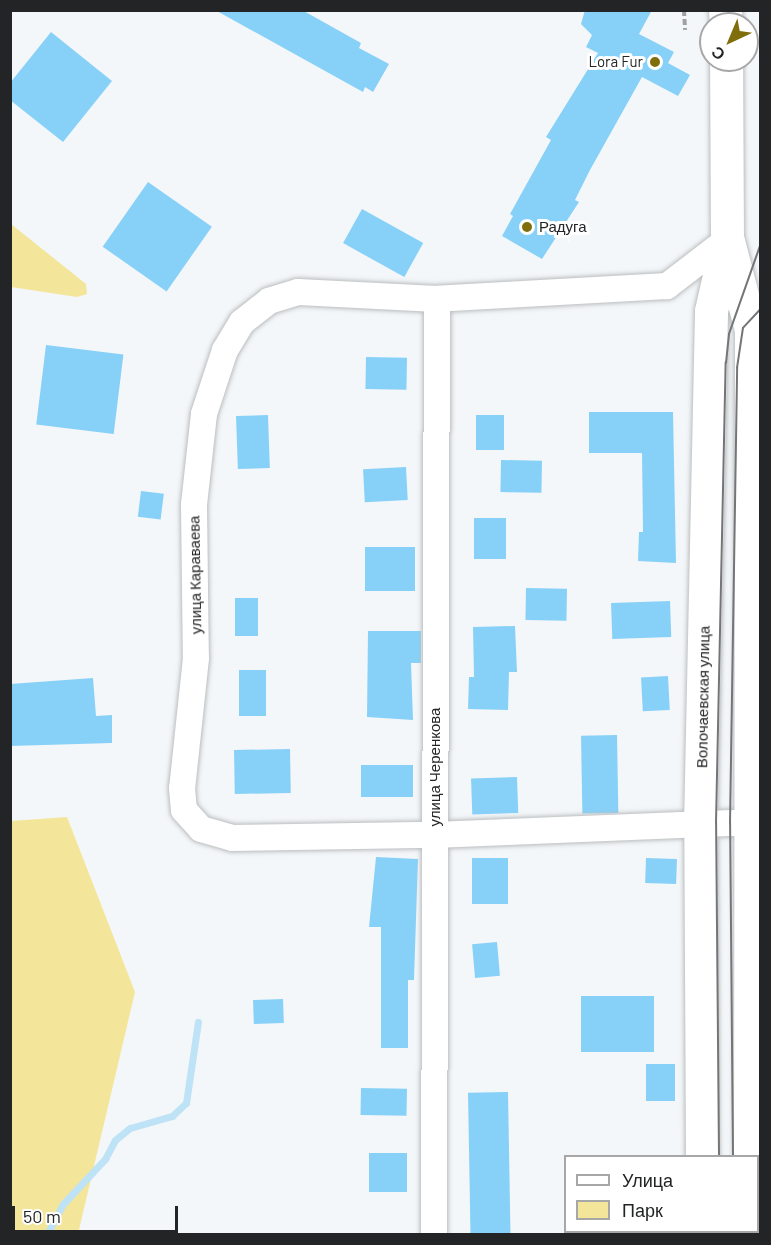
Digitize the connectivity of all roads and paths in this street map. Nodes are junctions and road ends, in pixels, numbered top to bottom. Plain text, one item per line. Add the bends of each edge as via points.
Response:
1 (684, 10) edge
2 (685, 30) dead end
3 (726, 72) edge
4 (727, 240) junction
5 (437, 299) junction
6 (755, 822) edge
7 (700, 825) junction
8 (434, 835) junction
9 (702, 1155) edge
10 (750, 1155) edge
11 (434, 1234) edge

1 - 2 path
3 - 4 main road, Волочаевская улица
4 - 5 street, улица Караваева via 667,286
4 - 6 main road, Волочаевская улица via 751,330
4 - 7 main road, Волочаевская улица via 711,311
5 - 8 street, улица Черенкова
5 - 8 street, улица Караваева via 298,292 268,301 242,322 225,350 204,414 194,505 196,658 182,788 184,810 201,829 232,838
6 - 7 street
6 - 10 main road, Волочаевская улица
7 - 8 street
7 - 9 main road, Волочаевская улица
8 - 11 street, улица Черенкова

